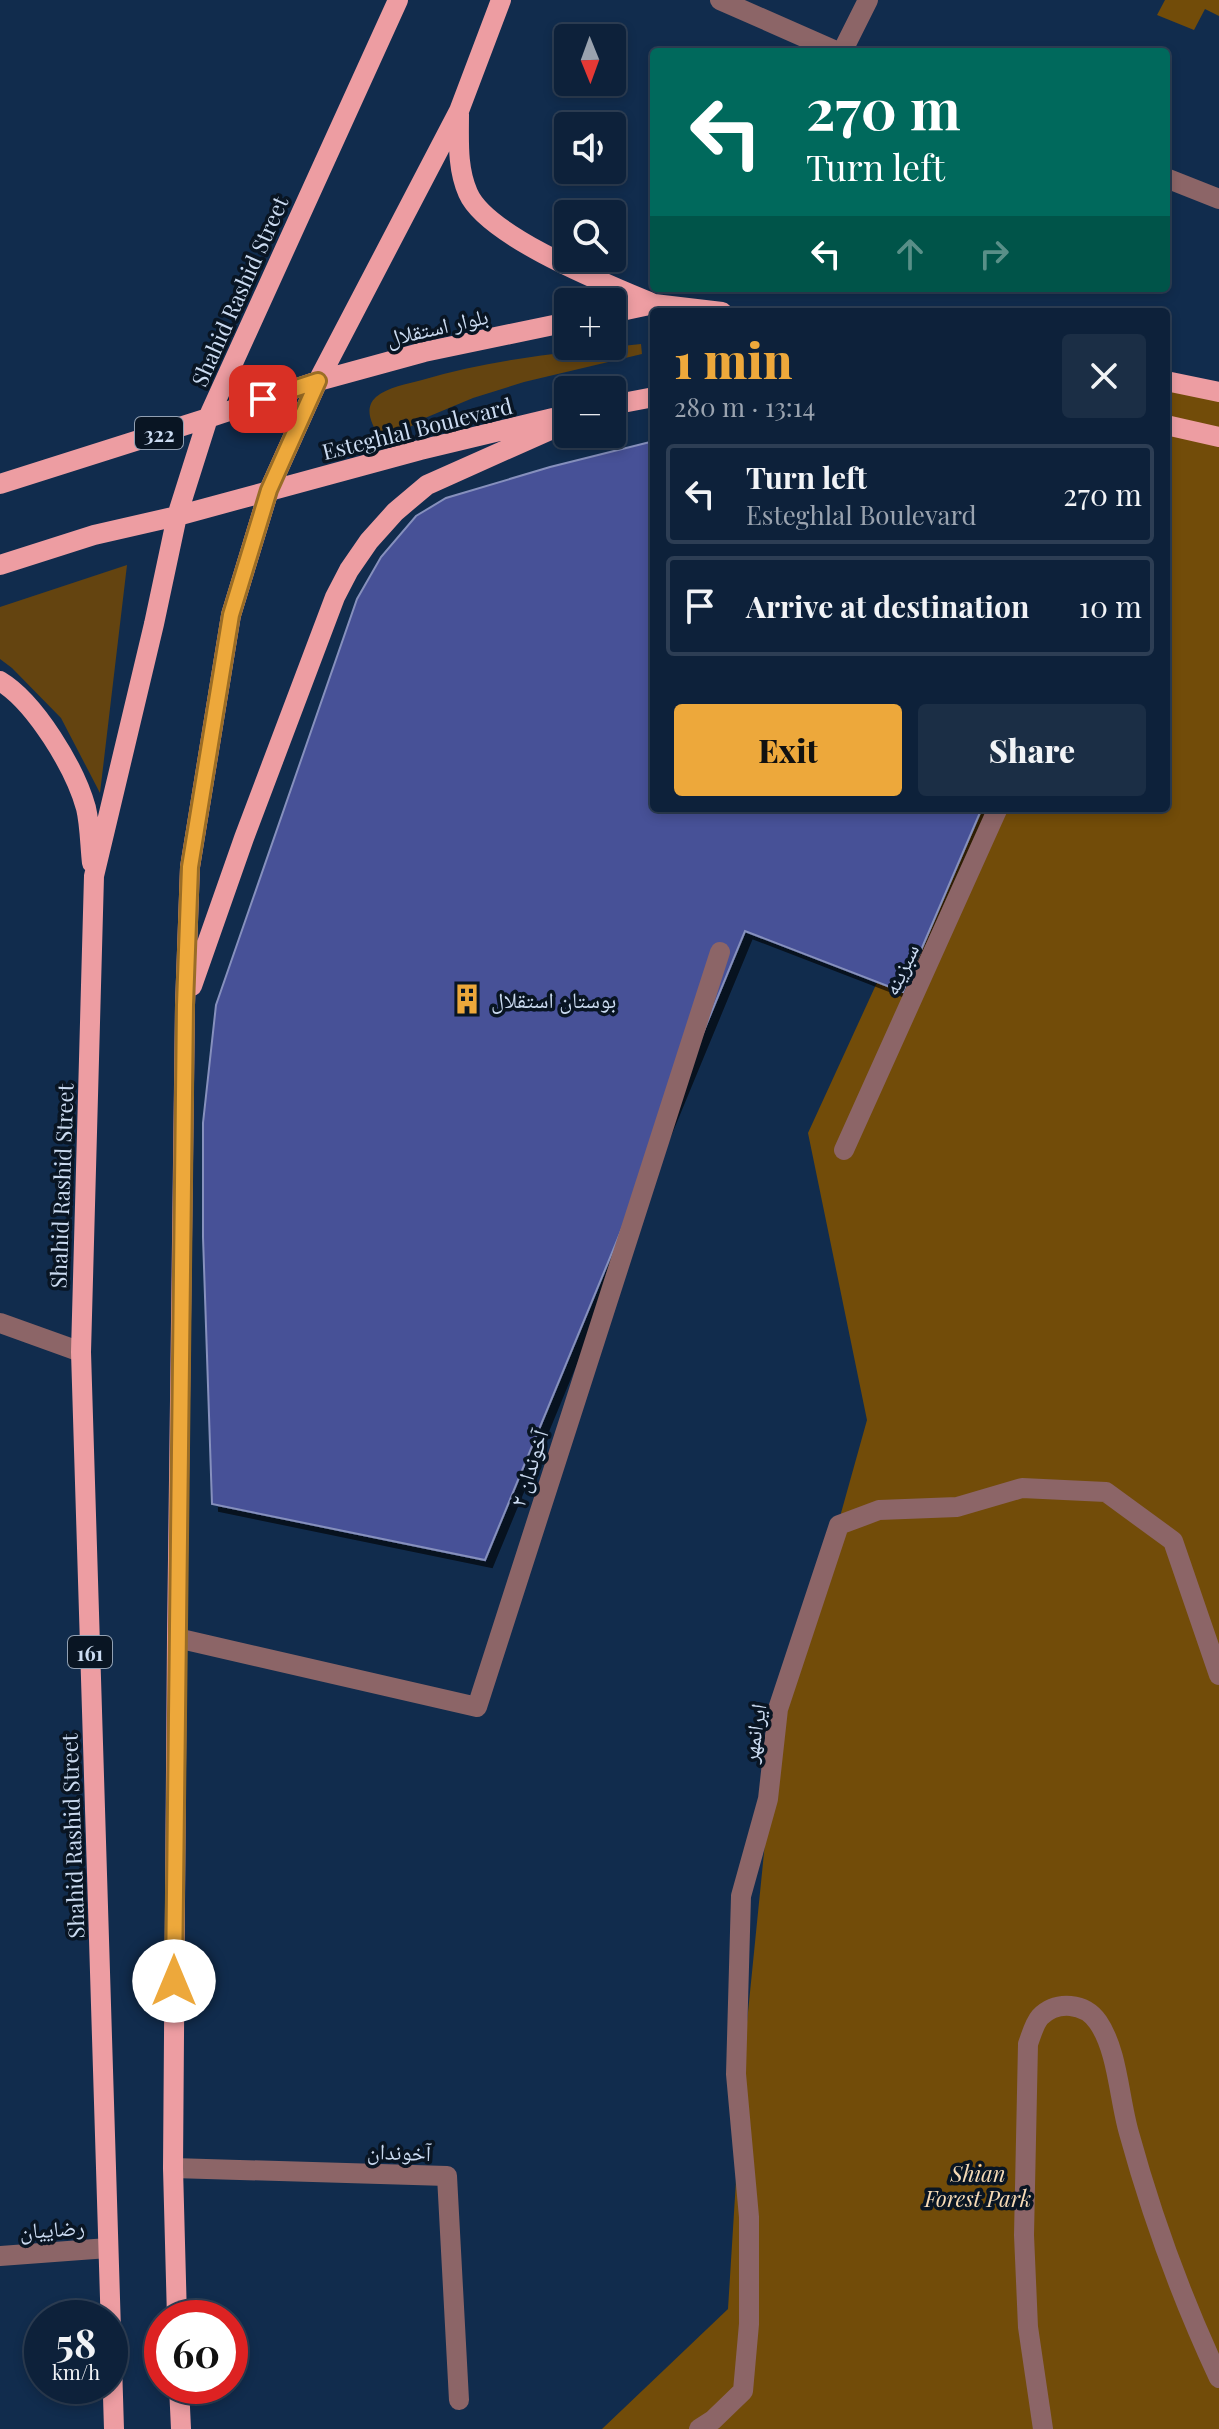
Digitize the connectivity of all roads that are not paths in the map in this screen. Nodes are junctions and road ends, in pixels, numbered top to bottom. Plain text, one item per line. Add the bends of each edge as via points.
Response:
1 (398, 0) edge
2 (501, 0) edge
3 (720, 0) edge
4 (868, 0) edge
5 (831, 48) edge
6 (842, 48) edge
7 (459, 111) junction
8 (1170, 180) edge
9 (1219, 199) edge
10 (654, 304) junction
11 (688, 308) edge
12 (626, 310) edge
13 (554, 325) edge
14 (318, 381) junction
15 (1170, 382) edge
16 (1219, 392) edge
17 (650, 398) edge
18 (626, 402) edge
19 (208, 418) junction
20 (554, 418) edge
21 (1170, 426) edge
22 (554, 428) edge
23 (1219, 437) edge
24 (0, 484) edge
25 (269, 490) junction
26 (177, 516) junction
27 (0, 565) edge
28 (0, 681) edge
29 (996, 812) edge
30 (94, 876) junction
31 (720, 952) dead end
32 (185, 1005) junction
33 (844, 1150) dead end
34 (0, 1323) edge
35 (81, 1352) junction
36 (177, 1638) junction
37 (1219, 1675) edge
38 (173, 2168) junction
39 (108, 2248) junction
40 (0, 2256) edge
41 (177, 2300) edge
42 (1219, 2378) edge
43 (459, 2400) dead end
44 (180, 2404) edge
45 (114, 2429) edge
46 (181, 2429) edge
47 (699, 2429) edge
48 (1043, 2429) edge

1 - 19 main road, Shahid Rashid Street / 161
2 - 7 main road
3 - 5 street
4 - 6 street
7 - 10 main road via 459,159 468,195 488,218 557,262
7 - 14 main road
8 - 9 street
10 - 11 main road
10 - 12 main road
13 - 14 main road, بلوار استقلال
14 - 19 main road, 322
14 - 25 main road
15 - 16 main road
17 - 18 main road
19 - 24 main road, 322
19 - 26 main road, Shahid Rashid Street / 161
20 - 25 main road, Esteghlal Boulevard
21 - 23 main road
22 - 32 main road via 427,485 395,512 349,570 249,823
25 - 26 main road, Esteghlal Boulevard
25 - 32 main road via 225,646 190,867
26 - 27 main road, Esteghlal Boulevard
26 - 30 main road, Shahid Rashid Street / 161
28 - 30 main road via 38,716 67,762 86,808
29 - 33 street, سبزینه
30 - 35 main road, Shahid Rashid Street / 161
31 - 36 street, آخوندان ۲ via 477,1707
32 - 36 main road
34 - 35 street
35 - 39 main road, Shahid Rashid Street / 161
36 - 38 main road
37 - 47 street, ایرانمهر via 1173,1541 1106,1492 1022,1488 957,1507 879,1510 839,1525 778,1709 768,1799 741,1896 736,2074 749,2217 749,2324 743,2391
38 - 41 main road
38 - 43 street, آخوندان via 447,2176
39 - 40 street, رضاییان
39 - 45 main road, Shahid Rashid Street / 161
42 - 48 street via 1156,2220 1108,2043 1087,2009 1067,2005 1039,2018 1028,2044 1028,2327
44 - 46 main road

